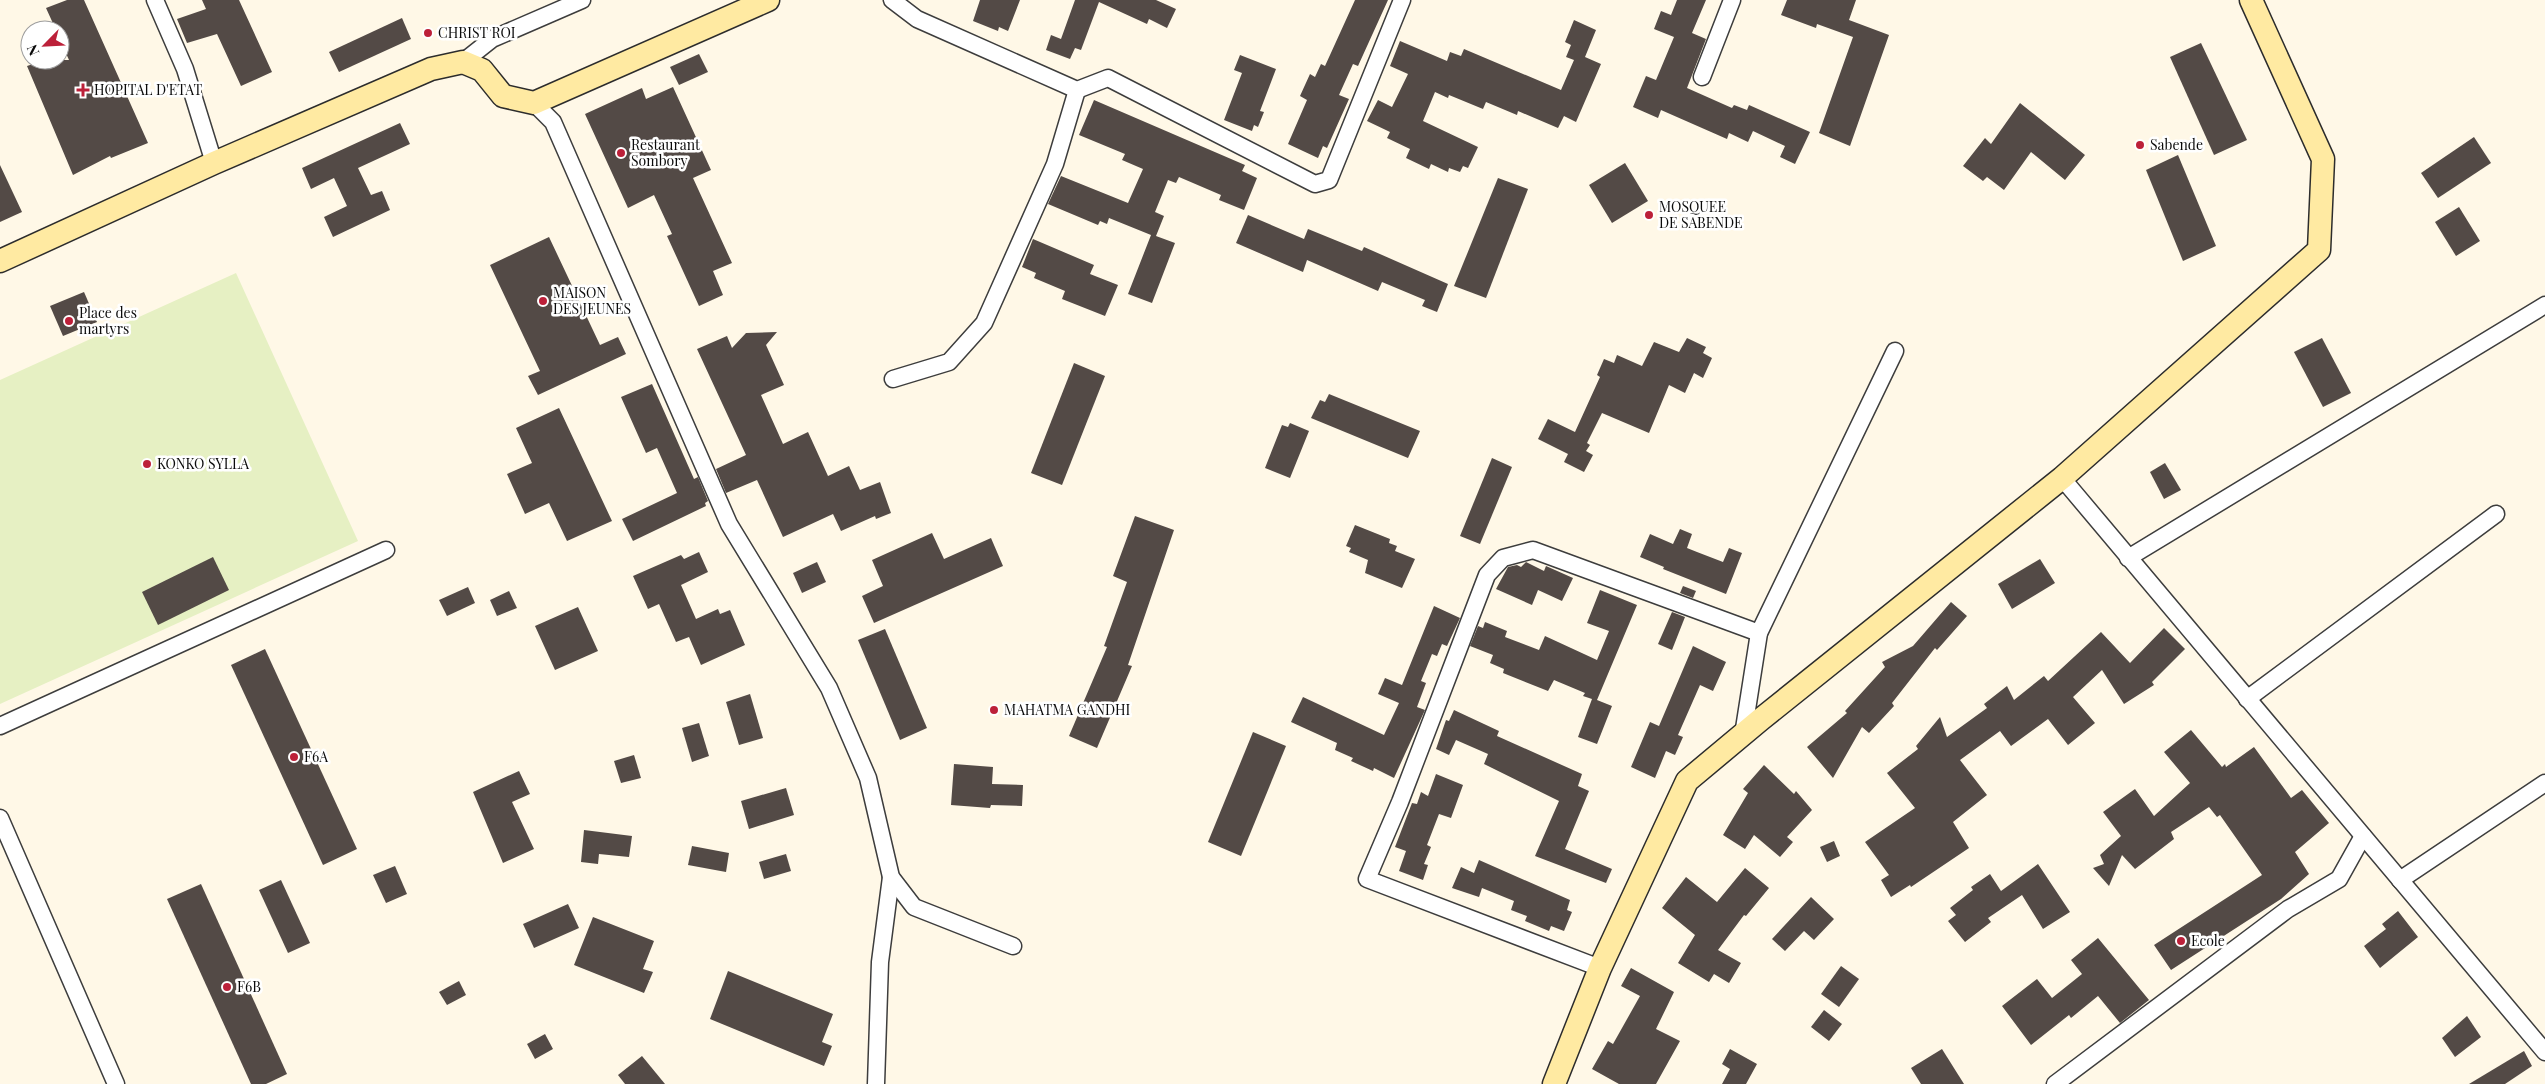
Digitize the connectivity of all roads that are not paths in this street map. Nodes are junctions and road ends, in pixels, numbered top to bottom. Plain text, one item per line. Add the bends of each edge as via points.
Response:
1 (155, 0) edge
2 (582, 0) edge
3 (768, 0) edge
4 (892, 0) edge
5 (1402, 0) edge
6 (1732, 0) edge
7 (2251, 0) edge
8 (463, 62) junction
9 (1702, 77) dead end
10 (1077, 90) junction
11 (534, 102) junction
12 (214, 163) junction
13 (0, 261) edge
14 (2545, 305) edge
15 (1895, 351) dead end
16 (893, 379) dead end
17 (2062, 478) junction
18 (2496, 514) dead end
19 (386, 550) dead end
20 (2128, 558) junction
21 (1759, 633) junction
22 (2247, 699) junction
23 (0, 726) edge
24 (1743, 735) junction
25 (2545, 783) edge
26 (0, 818) edge
27 (2362, 836) junction
28 (891, 877) junction
29 (2400, 880) junction
30 (1013, 946) dead end
31 (1600, 968) junction
32 (2545, 1052) edge
33 (116, 1084) edge
34 (876, 1084) edge
35 (1554, 1084) edge
36 (2054, 1084) edge

1 - 12 street via 185,69
2 - 8 street via 492,39
3 - 11 main road
4 - 10 street via 917,19
5 - 10 street via 1329,180 1315,184 1108,78
6 - 9 street
7 - 17 main road via 2323,159 2319,250
8 - 11 main road via 482,70 502,96
8 - 12 main road via 431,69
10 - 16 street via 1054,164 984,323 949,362
11 - 28 street via 553,122 729,524 828,688 868,778
12 - 13 main road
14 - 20 street
15 - 21 street
17 - 20 street
17 - 24 main road
18 - 22 street
19 - 23 street
20 - 22 street
21 - 24 street
21 - 31 street via 1533,550 1503,558 1487,575 1367,879
22 - 27 street
24 - 31 main road via 1688,782
25 - 29 street
26 - 33 street
27 - 29 street
27 - 36 street via 2338,879 2288,909
28 - 30 street via 914,907
28 - 34 street via 880,962
29 - 32 street
31 - 35 main road

